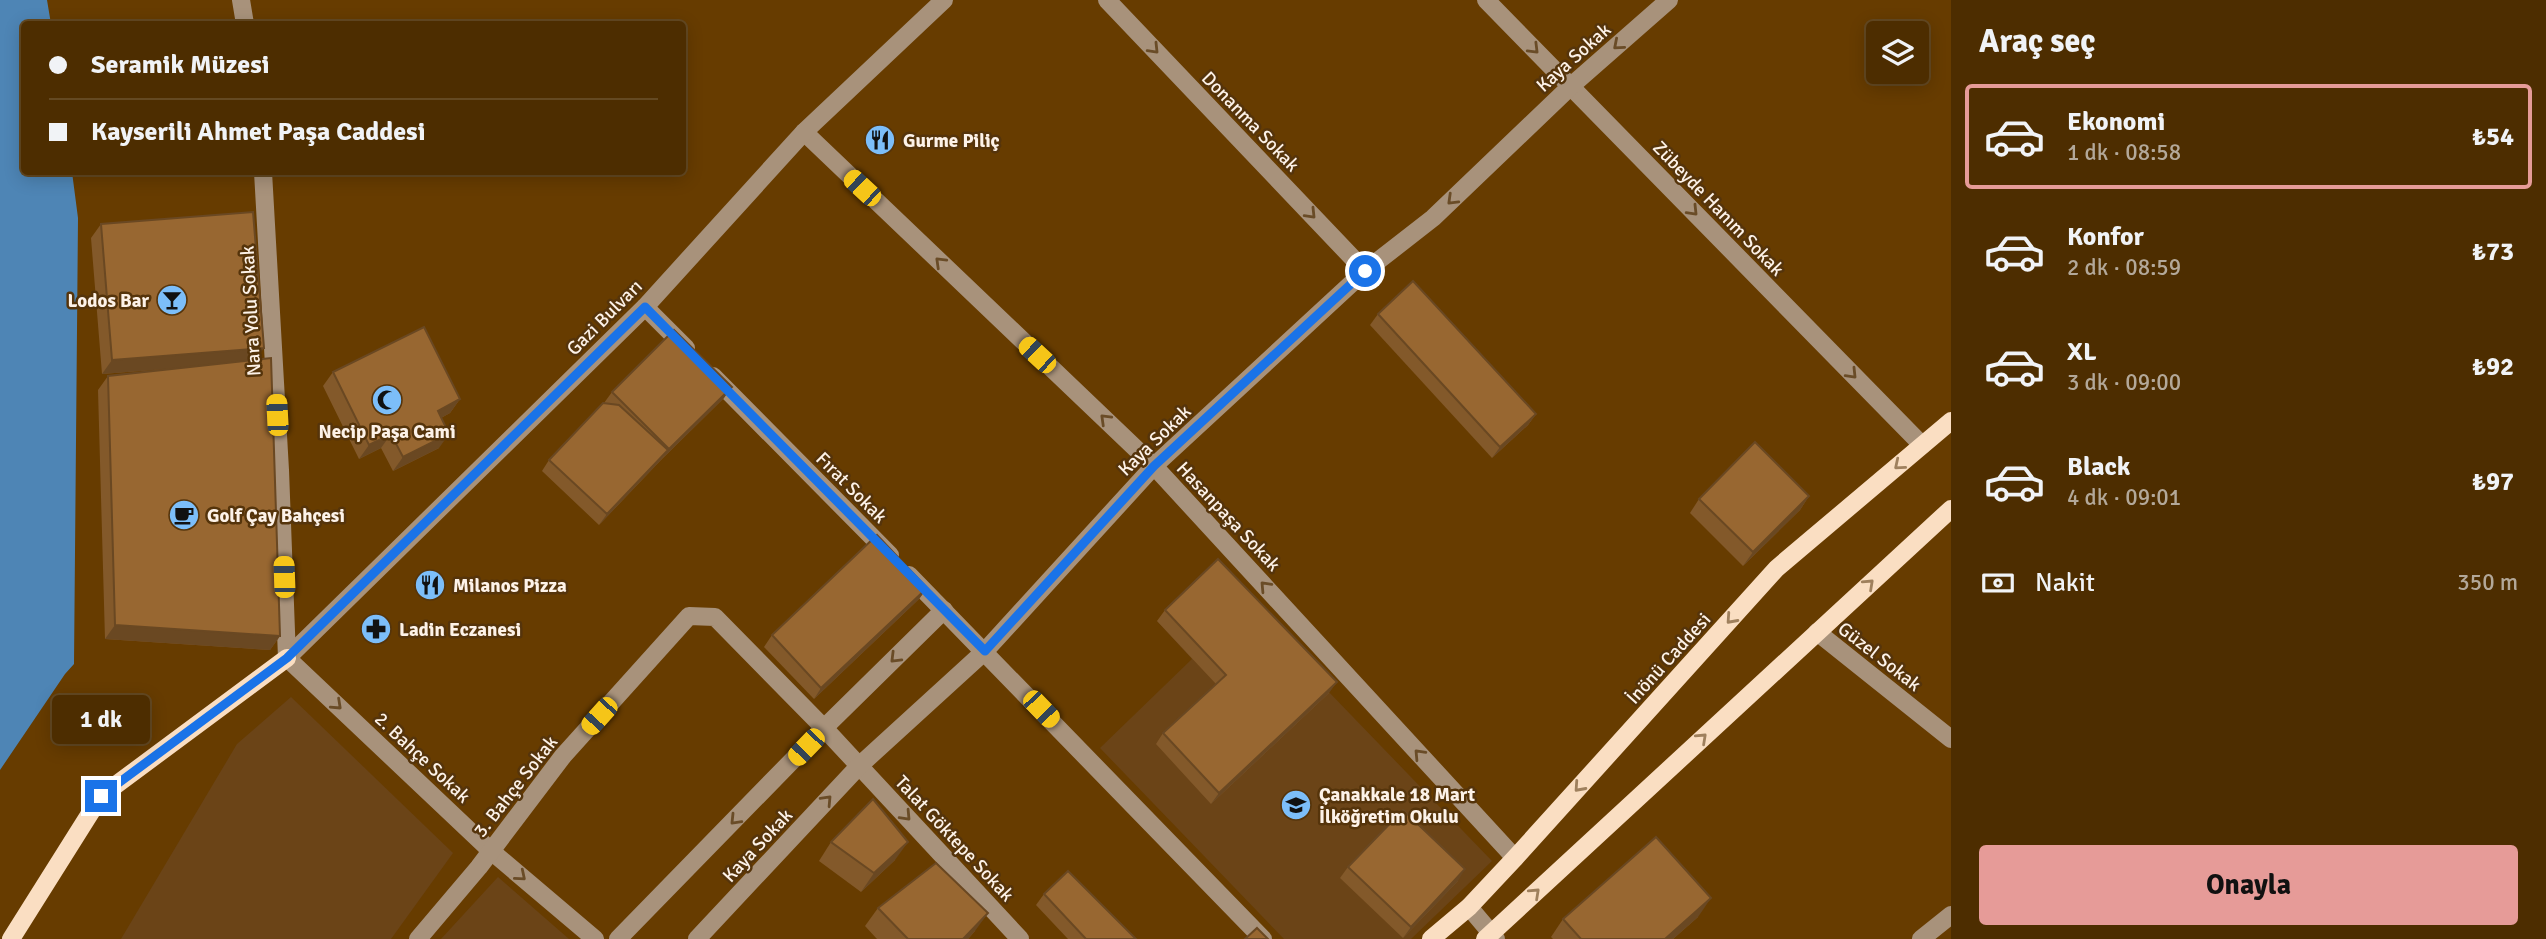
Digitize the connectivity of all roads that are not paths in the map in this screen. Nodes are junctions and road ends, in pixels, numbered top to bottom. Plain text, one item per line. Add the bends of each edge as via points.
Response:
1 (241, 0) edge
2 (944, 0) edge
3 (1107, 0) edge
4 (1486, 0) edge
5 (1670, 0) edge
6 (244, 21) edge
7 (1571, 86) junction
8 (804, 132) junction
9 (263, 175) edge
10 (1365, 271) junction
11 (645, 307) junction
12 (1951, 421) edge
13 (1922, 445) junction
14 (1154, 466) junction
15 (1951, 509) edge
16 (944, 610) junction
17 (1816, 632) junction
18 (985, 651) junction
19 (287, 658) junction
20 (824, 728) junction
21 (1951, 738) edge
22 (859, 766) junction
23 (491, 851) junction
24 (1515, 858) junction
25 (1469, 907) junction
26 (1951, 915) edge
27 (1490, 937) edge
28 (12, 939) edge
29 (418, 939) edge
30 (595, 939) edge
31 (618, 939) edge
32 (697, 939) edge
33 (1020, 939) edge
34 (1263, 939) edge
35 (1431, 939) edge
36 (1921, 939) edge

1 - 6 street
2 - 8 street, Gazi Bulvarı
3 -> 10 street, Donanma Sokak
4 -> 7 street, Zübeyde Hanım Sokak
5 -> 7 street, Kaya Sokak
7 -> 10 street, Kaya Sokak via 1433,218
7 -> 13 street, Zübeyde Hanım Sokak
8 - 11 street, Gazi Bulvarı
14 -> 8 street, Hasanpaşa Sokak
9 - 19 street, Nara Yolu Sokak
10 - 14 street, Kaya Sokak
11 - 16 street, Fırat Sokak
11 - 19 street, Gazi Bulvarı
12 - 13 main road, İnönü Caddesi
13 -> 24 main road, İnönü Caddesi via 1777,568
14 - 18 street, Kaya Sokak
24 -> 14 street, Hasanpaşa Sokak
17 -> 15 main road
16 - 18 street, Fırat Sokak
16 -> 20 street
17 - 21 street, Güzel Sokak
27 -> 17 main road
18 - 22 street, Kaya Sokak
18 - 34 street, Fırat Sokak
19 -> 23 street, 2. Bahçe Sokak
19 - 28 main road via 101,796
20 - 22 street, 3. Bahçe Sokak
20 - 23 street, 3. Bahçe Sokak via 715,617 689,616 563,756
20 -> 31 street
32 -> 22 street, Kaya Sokak
22 -> 33 street, Talat Göktepe Sokak
23 - 29 street, 3. Bahçe Sokak
23 -> 30 street, 2. Bahçe Sokak
24 - 25 main road, İnönü Caddesi
25 - 27 street
25 - 35 main road, İnönü Caddesi
26 - 36 street

